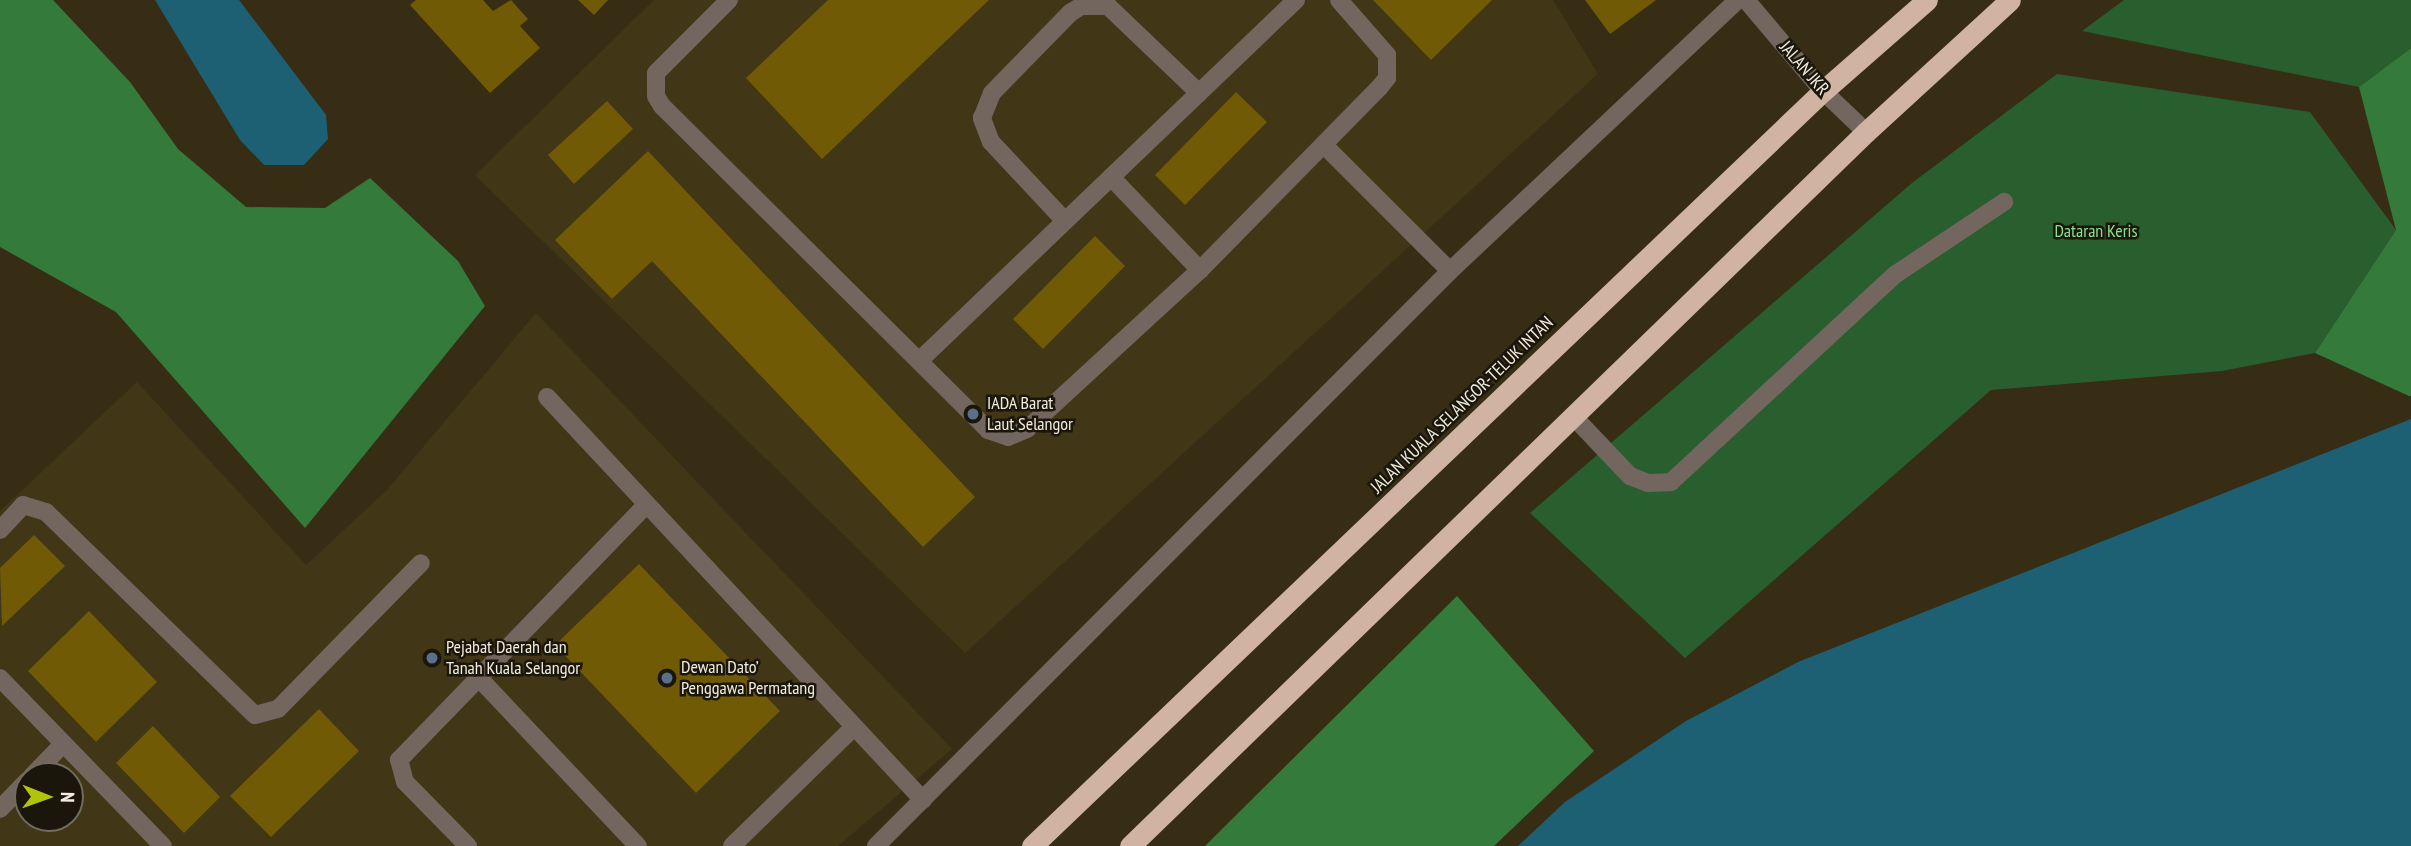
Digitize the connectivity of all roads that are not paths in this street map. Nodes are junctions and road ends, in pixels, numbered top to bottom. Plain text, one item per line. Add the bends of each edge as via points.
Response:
1 (729, 0) edge
2 (1297, 0) edge
3 (1339, 0) edge
4 (1738, 0) edge
5 (1746, 0) edge
6 (1927, 0) edge
7 (2011, 0) edge
8 (1823, 91) junction
9 (1199, 93) junction
10 (1866, 132) junction
11 (1326, 147) junction
12 (1111, 177) junction
13 (2004, 202) dead end
14 (1065, 221) junction
15 (1200, 270) junction
16 (1450, 271) junction
17 (919, 361) junction
18 (547, 397) dead end
19 (1573, 416) junction
20 (647, 504) junction
21 (0, 530) edge
22 (421, 563) dead end
23 (478, 676) junction
24 (0, 678) edge
25 (854, 727) junction
26 (64, 744) junction
27 (46, 762) edge
28 (14, 794) edge
29 (923, 800) junction
30 (0, 809) edge
31 (163, 846) edge
32 (468, 846) edge
33 (638, 846) edge
34 (732, 846) edge
35 (876, 846) edge
36 (1032, 846) edge
37 (1130, 846) edge

1 - 17 street via 656,73 656,96
2 - 9 street
3 - 11 street via 1381,45 1389,67 1387,78
4 - 16 street
5 - 8 street, JALAN JKR
6 - 8 highway, JALAN KUALA SELANGOR-TELUK INTAN
7 - 10 highway
8 - 10 street, JALAN JKR
8 - 36 highway, JALAN KUALA SELANGOR-TELUK INTAN
9 - 12 street
9 - 14 street via 1108,6 1081,6 1070,13 992,93 982,118 991,142
10 - 19 highway
11 - 15 street
11 - 16 street
12 - 14 street
12 - 15 street
13 - 19 street via 1896,274 1671,482 1648,483 1630,476
14 - 17 street
15 - 17 street via 1018,435 988,430
16 - 29 street
18 - 20 street
19 - 37 highway
20 - 23 street
20 - 25 street
21 - 22 street via 23,505 46,512 255,715 278,709
23 - 32 street via 399,760 405,782
23 - 33 street
24 - 26 street
25 - 29 street
25 - 34 street
26 - 27 street
26 - 31 street
28 - 30 street
29 - 35 street

